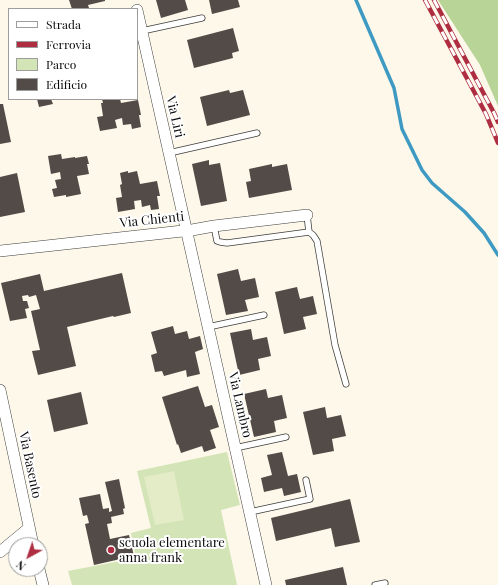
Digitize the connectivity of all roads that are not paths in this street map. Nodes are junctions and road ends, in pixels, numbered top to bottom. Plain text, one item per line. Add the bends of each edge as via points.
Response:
1 (138, 14) edge
2 (202, 18) dead end
3 (142, 31) junction
4 (257, 133) dead end
5 (169, 152) junction
6 (306, 215) joint
7 (214, 226) junction
8 (187, 231) junction
9 (309, 232) junction
10 (0, 251) edge
11 (264, 315) dead end
12 (208, 327) junction
13 (346, 384) dead end
14 (0, 390) edge
15 (286, 437) dead end
16 (235, 448) junction
17 (306, 480) dead end
18 (250, 512) junction
19 (29, 528) junction
20 (31, 537) edge
21 (0, 552) edge
22 (385, 583) dead end
23 (266, 585) edge
24 (375, 585) edge

1 - 3 street, Via Liri
2 - 3 lane
3 - 5 street, Via Liri
4 - 5 lane
5 - 8 street, Via Liri
6 - 7 street, Via Chienti
6 - 9 lane
7 - 8 street, Via Chienti
7 - 9 lane via 217,241 227,243
8 - 10 street, Via Chienti
8 - 12 street, Via Lambro
9 - 13 lane via 317,240 335,345
11 - 12 lane
12 - 16 street, Via Lambro
14 - 19 street, Via Basento
15 - 16 lane
16 - 18 street, Via Lambro
17 - 18 lane via 310,499
18 - 23 street, Via Lambro
19 - 20 street, Via Basento
19 - 21 street
22 - 24 lane

